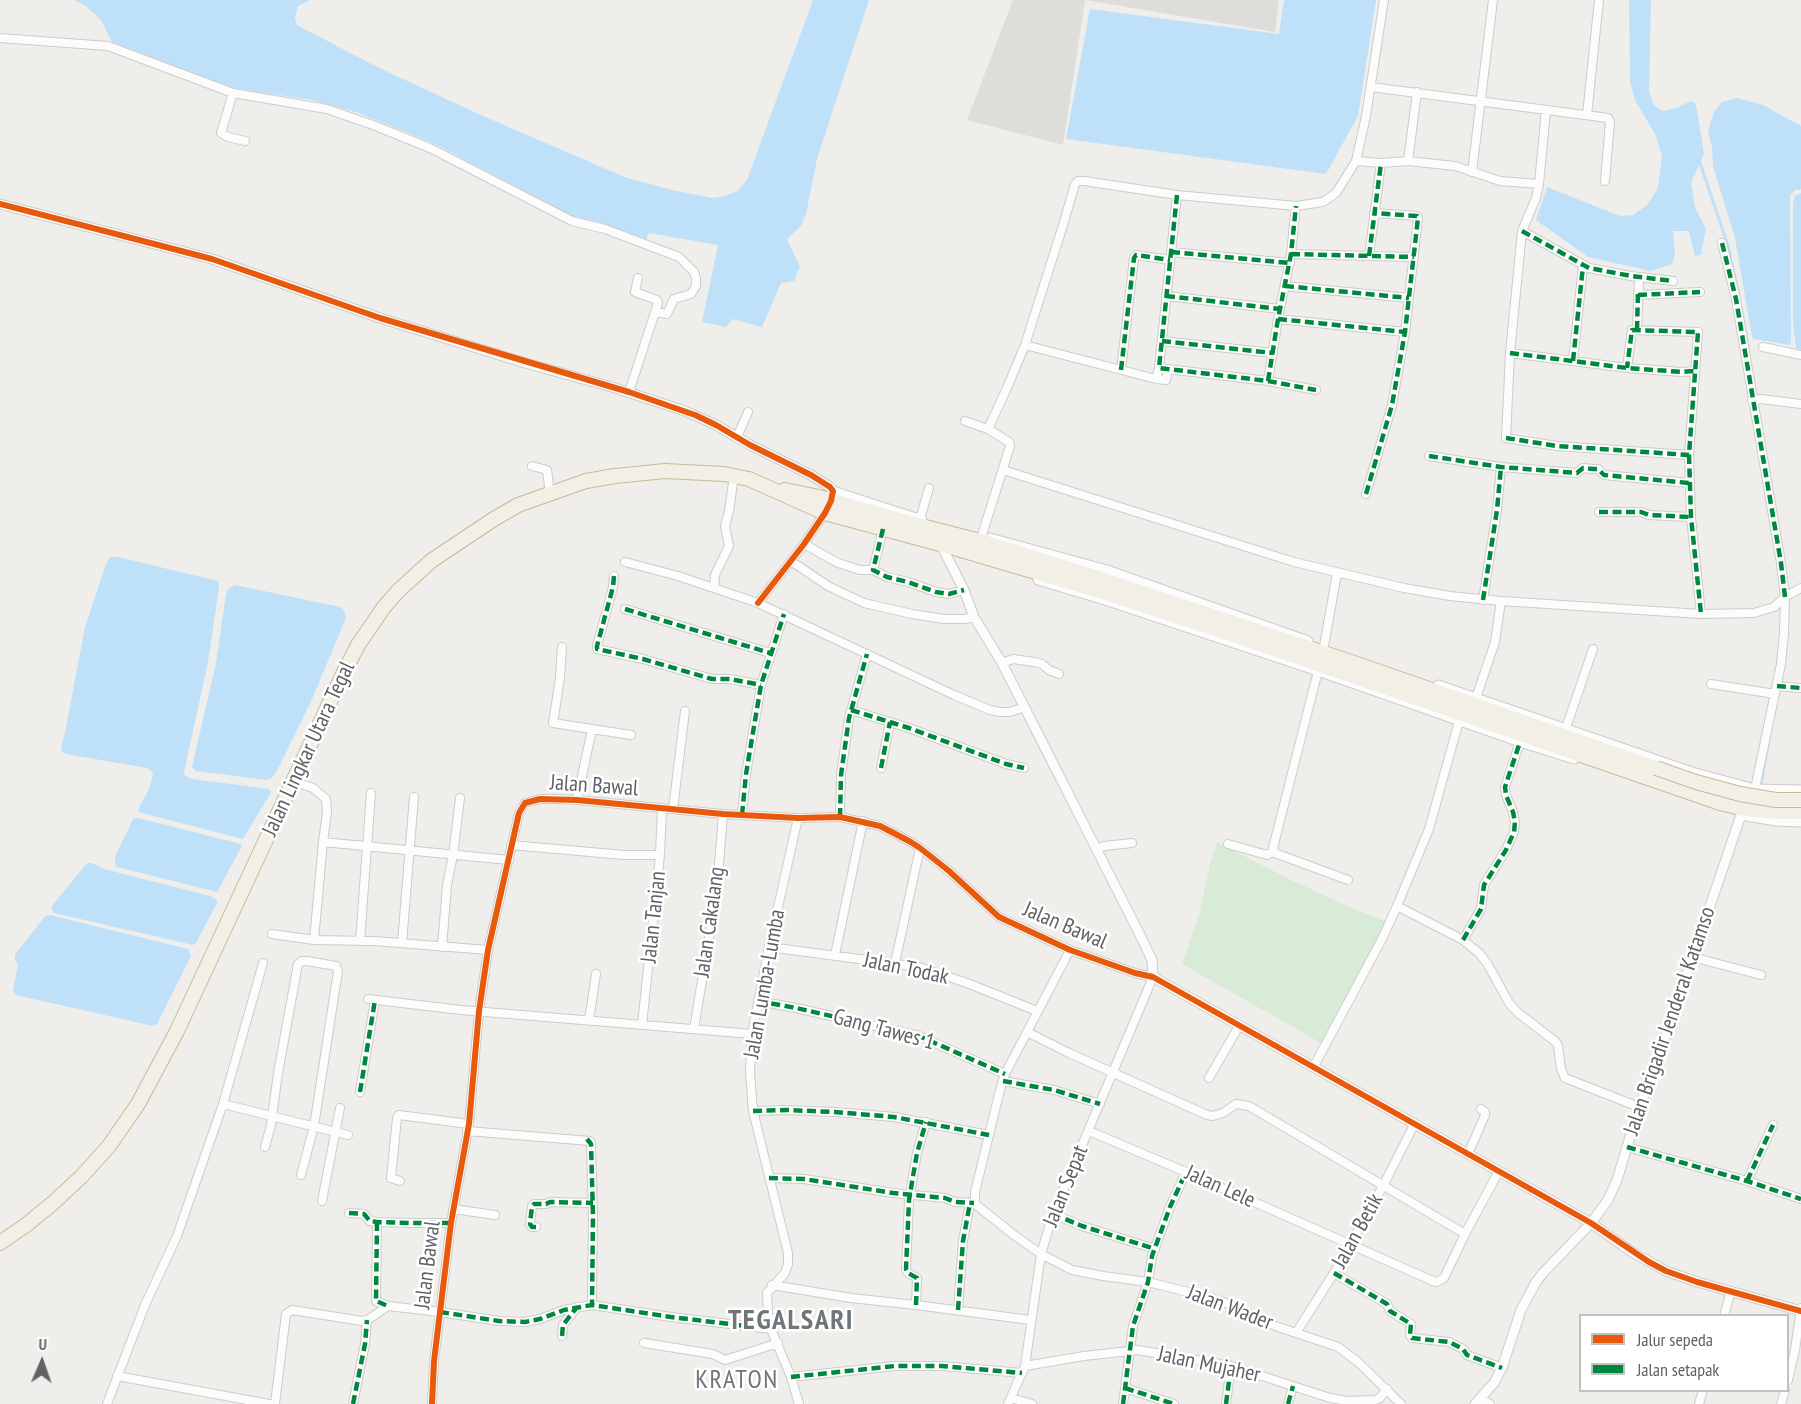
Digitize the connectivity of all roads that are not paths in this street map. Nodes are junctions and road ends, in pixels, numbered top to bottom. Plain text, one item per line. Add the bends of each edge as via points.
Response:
1 (1384, 0) edge
2 (1493, 0) edge
3 (1599, 0) edge
4 (0, 38) edge
5 (1371, 87) junction
6 (1417, 92) junction
7 (233, 93) junction
8 (1482, 100) junction
9 (1546, 110) junction
10 (1587, 115) junction
11 (245, 141) dead end
12 (1356, 161) junction
13 (1408, 161) junction
14 (1381, 163) junction
15 (1472, 172) junction
16 (1605, 181) dead end
17 (1539, 184) junction
18 (1178, 195) junction
19 (0, 204) edge
20 (1296, 206) junction
21 (1374, 213) junction
22 (1522, 231) junction
23 (1722, 243) dead end
24 (1291, 254) junction
25 (1170, 256) junction
26 (1369, 256) junction
27 (1414, 257) junction
28 (1290, 263) junction
29 (1583, 266) junction
30 (1639, 277) junction
31 (638, 278) dead end
32 (1663, 280) junction
33 (1673, 281) dead end
34 (1285, 286) junction
35 (1700, 292) dead end
36 (1666, 294) junction
37 (1638, 295) junction
38 (1166, 296) junction
39 (1409, 298) junction
40 (1280, 309) junction
41 (655, 312) junction
42 (1278, 319) junction
43 (1637, 330) junction
44 (1405, 332) junction
45 (1162, 341) junction
46 (1024, 345) junction
47 (1763, 347) dead end
48 (1510, 352) junction
49 (1273, 353) junction
50 (1801, 355) edge
51 (1573, 361) junction
52 (1159, 368) junction
53 (1627, 368) junction
54 (1168, 369) junction
55 (1121, 370) junction
56 (1694, 371) junction
57 (1156, 379) junction
58 (1268, 381) junction
59 (1316, 390) dead end
60 (629, 392) junction
61 (1756, 400) junction
62 (1801, 404) edge
63 (748, 412) dead end
64 (965, 421) dead end
65 (988, 429) junction
66 (737, 437) junction
67 (1689, 455) junction
68 (1429, 456) dead end
69 (532, 466) dead end
70 (1501, 467) junction
71 (1003, 470) junction
72 (734, 476) junction
73 (1689, 483) junction
74 (929, 488) dead end
75 (1366, 494) dead end
76 (545, 496) junction
77 (830, 502) junction
78 (1599, 512) dead end
79 (1691, 517) junction
80 (920, 519) junction
81 (883, 529) junction
82 (982, 535) junction
83 (804, 544) junction
84 (943, 548) junction
85 (791, 561) junction
86 (625, 562) dead end
87 (873, 570) junction
88 (1336, 573) junction
89 (615, 576) dead end
90 (714, 588) junction
91 (1801, 588) edge
92 (964, 590) junction
93 (1788, 595) junction
94 (1483, 600) junction
95 (1501, 601) junction
96 (758, 603) junction
97 (625, 609) dead end
98 (784, 614) junction
99 (1701, 614) junction
100 (974, 617) junction
101 (1324, 646) junction
102 (562, 647) dead end
103 (1593, 649) dead end
104 (770, 653) junction
105 (867, 654) junction
106 (1002, 663) junction
107 (1318, 671) junction
108 (1059, 674) dead end
109 (1711, 684) dead end
110 (760, 685) junction
111 (1801, 687) edge
112 (1778, 688) junction
113 (1476, 698) junction
114 (1025, 707) junction
115 (851, 710) junction
116 (685, 711) dead end
117 (1459, 721) junction
118 (890, 722) junction
119 (1566, 728) junction
120 (592, 729) junction
121 (631, 735) dead end
122 (1520, 742) junction
123 (881, 768) dead end
124 (1024, 768) dead end
125 (1654, 774) junction
126 (293, 781) junction
127 (1755, 789) junction
128 (371, 793) dead end
129 (1798, 793) edge
130 (414, 797) dead end
131 (460, 798) dead end
132 (577, 800) junction
133 (662, 809) junction
134 (673, 809) junction
135 (1801, 811) edge
136 (723, 814) junction
137 (742, 815) junction
138 (1741, 815) junction
139 (840, 817) junction
140 (798, 818) junction
141 (863, 821) junction
142 (1801, 822) edge
143 (323, 842) junction
144 (1131, 843) dead end
145 (1228, 844) dead end
146 (512, 845) junction
147 (368, 846) junction
148 (920, 848) junction
149 (1096, 849) junction
150 (408, 851) junction
151 (1272, 852) junction
152 (453, 855) junction
153 (660, 855) junction
154 (505, 860) junction
155 (1348, 880) dead end
156 (1397, 906) junction
157 (272, 934) dead end
158 (314, 940) junction
159 (1463, 940) junction
160 (360, 941) junction
161 (402, 943) junction
162 (769, 946) junction
163 (442, 947) junction
164 (489, 950) junction
165 (1070, 950) junction
166 (835, 956) junction
167 (1692, 957) junction
168 (263, 963) dead end
169 (896, 963) junction
170 (596, 974) dead end
171 (1761, 975) dead end
172 (1153, 977) junction
173 (758, 1001) junction
174 (475, 1010) junction
175 (1037, 1011) junction
176 (589, 1020) junction
177 (642, 1025) junction
178 (1239, 1026) junction
179 (694, 1029) junction
180 (1028, 1032) junction
181 (752, 1034) junction
182 (1314, 1066) junction
183 (1113, 1072) junction
184 (1004, 1077) junction
185 (1209, 1078) dead end
186 (360, 1092) dead end
187 (223, 1104) junction
188 (1100, 1104) junction
189 (1639, 1107) junction
190 (340, 1108) dead end
191 (1481, 1109) dead end
192 (753, 1111) junction
193 (272, 1116) junction
194 (926, 1122) junction
195 (1414, 1125) junction
196 (1773, 1125) dead end
197 (314, 1126) junction
198 (468, 1128) junction
199 (337, 1131) junction
200 (1089, 1131) junction
201 (348, 1135) dead end
202 (989, 1135) junction
203 (265, 1147) dead end
204 (1627, 1147) junction
205 (1468, 1154) junction
206 (1499, 1171) junction
207 (1186, 1172) junction
208 (301, 1175) dead end
209 (770, 1178) junction
210 (400, 1181) dead end
211 (1747, 1181) junction
212 (1384, 1185) junction
213 (910, 1194) junction
214 (1801, 1199) edge
215 (322, 1201) dead end
216 (593, 1203) junction
217 (973, 1203) junction
218 (453, 1209) junction
219 (349, 1213) dead end
220 (1053, 1214) junction
221 (495, 1215) dead end
222 (377, 1222) junction
223 (444, 1223) junction
224 (1591, 1223) junction
225 (536, 1227) dead end
226 (1465, 1234) junction
227 (0, 1243) edge
228 (1350, 1245) junction
229 (1155, 1249) junction
230 (1041, 1254) junction
231 (1334, 1273) junction
232 (1148, 1282) junction
233 (772, 1285) junction
234 (1731, 1291) junction
235 (592, 1305) junction
236 (916, 1305) junction
237 (388, 1306) junction
238 (440, 1308) junction
239 (576, 1310) junction
240 (958, 1310) junction
241 (1801, 1310) edge
242 (1725, 1314) edge
243 (367, 1320) junction
244 (1030, 1320) junction
245 (771, 1329) junction
246 (1296, 1333) junction
247 (562, 1336) dead end
248 (644, 1343) dead end
249 (778, 1343) junction
250 (1130, 1350) junction
251 (1231, 1366) junction
252 (1502, 1368) junction
253 (1023, 1369) junction
254 (117, 1376) junction
255 (1789, 1376) edge
256 (791, 1377) junction
257 (1293, 1386) junction
258 (1125, 1388) junction
259 (1387, 1389) junction
260 (1010, 1401) edge
261 (249, 1402) edge
262 (1347, 1402) edge
263 (1482, 1402) edge
264 (107, 1404) edge
265 (269, 1404) edge
266 (275, 1404) edge
267 (353, 1404) edge
268 (432, 1404) edge
269 (799, 1404) edge
270 (1032, 1404) edge
271 (1122, 1404) edge
272 (1174, 1404) edge
273 (1226, 1404) edge
274 (1288, 1404) edge
275 (1401, 1404) edge

1 - 5 street
2 - 8 street
3 - 10 street
4 - 7 street via 108,46
5 - 6 street
5 - 12 street
6 - 8 street
6 - 13 street
7 - 11 street via 221,133
7 - 41 street via 318,108 374,125 440,153 572,221 679,257 694,272 696,286 691,294 674,299 667,314
8 - 9 street
8 - 15 street
9 - 10 street
9 - 17 street
10 - 16 street via 1605,117 1610,122
12 - 14 street
12 - 20 street via 1329,198
13 - 14 street
13 - 15 street via 1455,166
14 - 21 street
15 - 17 street via 1500,181
17 - 22 street
18 - 20 street
18 - 25 street
18 - 46 street via 1078,181
19 - 60 street via 212,259 380,318
20 - 24 street
21 - 26 street
21 - 27 street via 1418,217
22 - 29 street
22 - 48 street
23 - 61 street
24 - 26 street
24 - 28 street
25 - 28 street
25 - 38 street
25 - 55 street via 1134,258
26 - 27 street
27 - 39 street
28 - 34 street
29 - 30 street
29 - 51 street
30 - 32 street
30 - 37 street
31 - 41 street via 635,292 658,301
32 - 33 street
32 - 36 street
34 - 39 street
34 - 40 street
35 - 36 street
36 - 37 street
37 - 43 street
38 - 40 street
38 - 45 street
39 - 44 street
40 - 42 street
41 - 60 street
42 - 44 street
42 - 49 street
43 - 53 street via 1631,330
43 - 56 street via 1698,332
44 - 75 street via 1392,405
45 - 49 street
45 - 52 street
46 - 55 street
46 - 65 street
47 - 50 street
48 - 51 street
48 - 67 street via 1506,438 1557,446
49 - 58 street
51 - 53 street
52 - 54 street
52 - 57 street
53 - 56 street
54 - 57 street via 1166,380
54 - 58 street
55 - 57 street
56 - 67 street
58 - 59 street
60 - 66 street via 695,415
61 - 62 street
61 - 93 street
63 - 66 street
64 - 65 street
65 - 71 street via 1009,442
66 - 77 street via 830,487
67 - 73 street
68 - 70 street
69 - 76 street via 547,470
70 - 73 street via 1577,473 1583,468 1598,469 1604,475
70 - 94 street
71 - 82 street
71 - 88 street
72 - 76 highway, Jalan Lingkar Utara Tegal via 675,471 615,476 586,481
72 - 77 highway, Jalan Lingkar Utara Tegal
72 - 90 street via 725,526 729,546 715,575
73 - 79 street
74 - 80 street
76 - 126 highway, Jalan Lingkar Utara Tegal via 518,505 464,538 398,591 358,645
77 - 80 street
77 - 81 highway
77 - 83 street
77 - 125 highway via 1012,550 1098,578 1357,664
78 - 79 street
79 - 99 street
80 - 82 street
81 - 84 highway
81 - 87 street
82 - 101 street via 1107,570
83 - 85 street
83 - 87 street via 838,563
84 - 92 street
84 - 107 street
84 - 125 highway via 1093,589
85 - 96 street
85 - 100 street via 828,586 864,603 945,619
86 - 90 street
87 - 92 street via 936,592
88 - 94 street via 1428,593
88 - 101 street
89 - 110 street via 597,649 712,679
90 - 96 street
91 - 93 street
92 - 100 street
93 - 99 street via 1766,611
93 - 112 street
94 - 95 street
95 - 99 street
95 - 113 street via 1495,642
96 - 98 street
97 - 104 street
98 - 104 street
98 - 105 street
100 - 106 street
101 - 113 street
102 - 120 street via 553,723
103 - 119 street
104 - 110 street
105 - 114 street via 990,710 1010,712
105 - 115 street
106 - 108 street via 1013,659 1034,662
106 - 114 street
107 - 117 street
107 - 151 street
109 - 112 street
110 - 137 street
111 - 112 street
112 - 127 street
113 - 119 street
114 - 149 street
115 - 118 street
115 - 139 street
116 - 134 street
117 - 122 street
117 - 156 street via 1429,829
118 - 123 street
118 - 124 street
119 - 127 street via 1692,772
120 - 121 street
120 - 132 street
122 - 138 street
122 - 159 street via 1506,787 1514,832 1484,885 1481,909
125 - 129 highway, bridge via 1776,800
125 - 135 highway via 1697,796 1733,807
126 - 143 street via 313,788 326,799
126 - 227 highway, Jalan Lingkar Utara Tegal via 177,1031 138,1104 82,1176
127 - 129 street
128 - 147 street
129 - 135 street
130 - 150 street
131 - 152 street
132 - 133 street, Jalan Bawal
132 - 146 street, Jalan Bawal via 540,799 525,803
133 - 134 street, Jalan Bawal
133 - 153 street, Jalan Tanjan
134 - 136 street, Jalan Bawal
136 - 137 street, Jalan Bawal
136 - 179 street, Jalan Cakalang via 717,889
137 - 140 street, Jalan Bawal
138 - 142 street
138 - 167 street, Jalan Brigadir Jenderal Katamso
139 - 140 street, Jalan Bawal
139 - 141 street, Jalan Bawal
140 - 162 street, Jalan Lumba-Lumba
141 - 148 street, Jalan Bawal via 887,829
141 - 166 street
143 - 147 street
143 - 158 street
144 - 149 street
145 - 151 street via 1267,855
146 - 153 street
146 - 154 street, Jalan Bawal
147 - 150 street
147 - 160 street
148 - 165 street, Jalan Bawal via 999,917
148 - 169 street
149 - 172 street via 1152,960
150 - 152 street
150 - 161 street
151 - 155 street
152 - 154 street
152 - 163 street
153 - 177 street, Jalan Tanjan
154 - 164 street, Jalan Bawal
156 - 159 street
156 - 182 street
157 - 158 street
158 - 160 street
159 - 189 street via 1479,953 1517,1012 1556,1042 1565,1078
160 - 161 street
161 - 163 street
162 - 166 street, Jalan Todak
162 - 173 street, Jalan Lumba-Lumba
163 - 164 street
164 - 174 street, Jalan Bawal
165 - 172 street, Jalan Bawal
165 - 175 street
166 - 169 street, Jalan Todak
167 - 171 street
167 - 189 street, Jalan Brigadir Jenderal Katamso
168 - 187 street
169 - 175 street, Jalan Todak via 935,972
170 - 176 street
172 - 178 street
172 - 183 street, Jalan Sepat
173 - 181 street, Jalan Lumba-Lumba
173 - 184 street, Gang Tawes 1 via 920,1036
174 - 176 street
174 - 186 street via 372,999
174 - 198 street, Jalan Bawal
175 - 180 street
176 - 177 street
177 - 179 street
178 - 182 street
178 - 185 street
179 - 181 street
180 - 183 street
180 - 184 street
181 - 192 street, Jalan Lumba-Lumba
182 - 195 street
183 - 188 street, Jalan Sepat
183 - 212 street via 1207,1115 1223,1113 1236,1104 1249,1106
184 - 188 street, Gang Tawes 1
184 - 202 street
187 - 193 street
187 - 254 street via 177,1236
188 - 200 street, Jalan Sepat
189 - 204 street, Jalan Brigadir Jenderal Katamso
190 - 199 street
191 - 205 street via 1485,1116
192 - 194 street via 836,1112
192 - 209 street, Jalan Lumba-Lumba
193 - 197 street
193 - 197 street via 298,964 307,961 333,965 338,971
193 - 203 street
194 - 202 street
194 - 213 street via 916,1153
195 - 205 street
195 - 212 street, Jalan Betik
196 - 211 street
197 - 199 street
197 - 208 street
198 - 210 street via 399,1114 391,1178
198 - 216 street via 590,1141
198 - 218 street, Jalan Bawal
199 - 201 street
199 - 215 street
200 - 207 street, Jalan Lele
200 - 220 street, Jalan Sepat
202 - 217 street
204 - 211 street
204 - 224 street, Jalan Brigadir Jenderal Katamso via 1608,1200
205 - 206 street
206 - 224 street
206 - 226 street
207 - 228 street, Jalan Lele
207 - 229 street
209 - 213 street via 815,1180
209 - 233 street, Jalan Lumba-Lumba via 788,1253 785,1273
211 - 214 street
212 - 226 street
212 - 228 street, Jalan Betik
213 - 217 street
213 - 236 street via 906,1269 917,1278
216 - 225 street via 534,1204 530,1224
216 - 235 street
217 - 230 street, Jalan Wader
217 - 240 street via 963,1241
218 - 221 street
218 - 223 street, Jalan Bawal
219 - 222 street via 364,1214
220 - 229 street
220 - 230 street, Jalan Sepat
222 - 223 street
222 - 237 street via 375,1299
223 - 238 street, Jalan Bawal
224 - 234 street via 1666,1271
224 - 252 street, Jalan Brigadir Jenderal Katamso via 1536,1282 1521,1310
226 - 228 street, Jalan Lele via 1444,1278 1437,1282
228 - 231 street, Jalan Betik
229 - 232 street
230 - 232 street, Jalan Wader via 1072,1270
230 - 244 street, Jalan Sepat
231 - 246 street, Jalan Betik
231 - 252 street via 1387,1304 1390,1311 1411,1324 1412,1338 1449,1342 1467,1355
232 - 246 street, Jalan Wader via 1212,1298
232 - 250 street via 1133,1326
233 - 236 street
233 - 245 street via 767,1293
234 - 241 street
234 - 242 street
235 - 239 street
235 - 245 street
236 - 240 street
237 - 238 street
237 - 243 street
238 - 239 street via 499,1321 525,1322
238 - 268 street, Jalan Bawal
239 - 247 street via 563,1325
240 - 244 street
241 - 255 street
243 - 266 street via 288,1312
243 - 267 street
244 - 253 street, Jalan Sepat
245 - 249 street
246 - 259 street, Jalan Wader via 1338,1347
248 - 249 street via 713,1353 725,1360
249 - 256 street
250 - 251 street, Jalan Mujaher
250 - 253 street, Jalan Mujaher
250 - 258 street
251 - 257 street, Jalan Mujaher
251 - 273 street
252 - 263 street, Jalan Brigadir Jenderal Katamso
253 - 256 street, Jalan Mujaher via 895,1366
253 - 260 street, Jalan Sepat
254 - 261 street
254 - 264 street
256 - 269 street
257 - 262 street, Jalan Mujaher
257 - 274 street
258 - 271 street
258 - 272 street
259 - 262 street, Jalan Mujaher via 1375,1400
259 - 275 street, Jalan Wader
260 - 270 street
261 - 265 street

